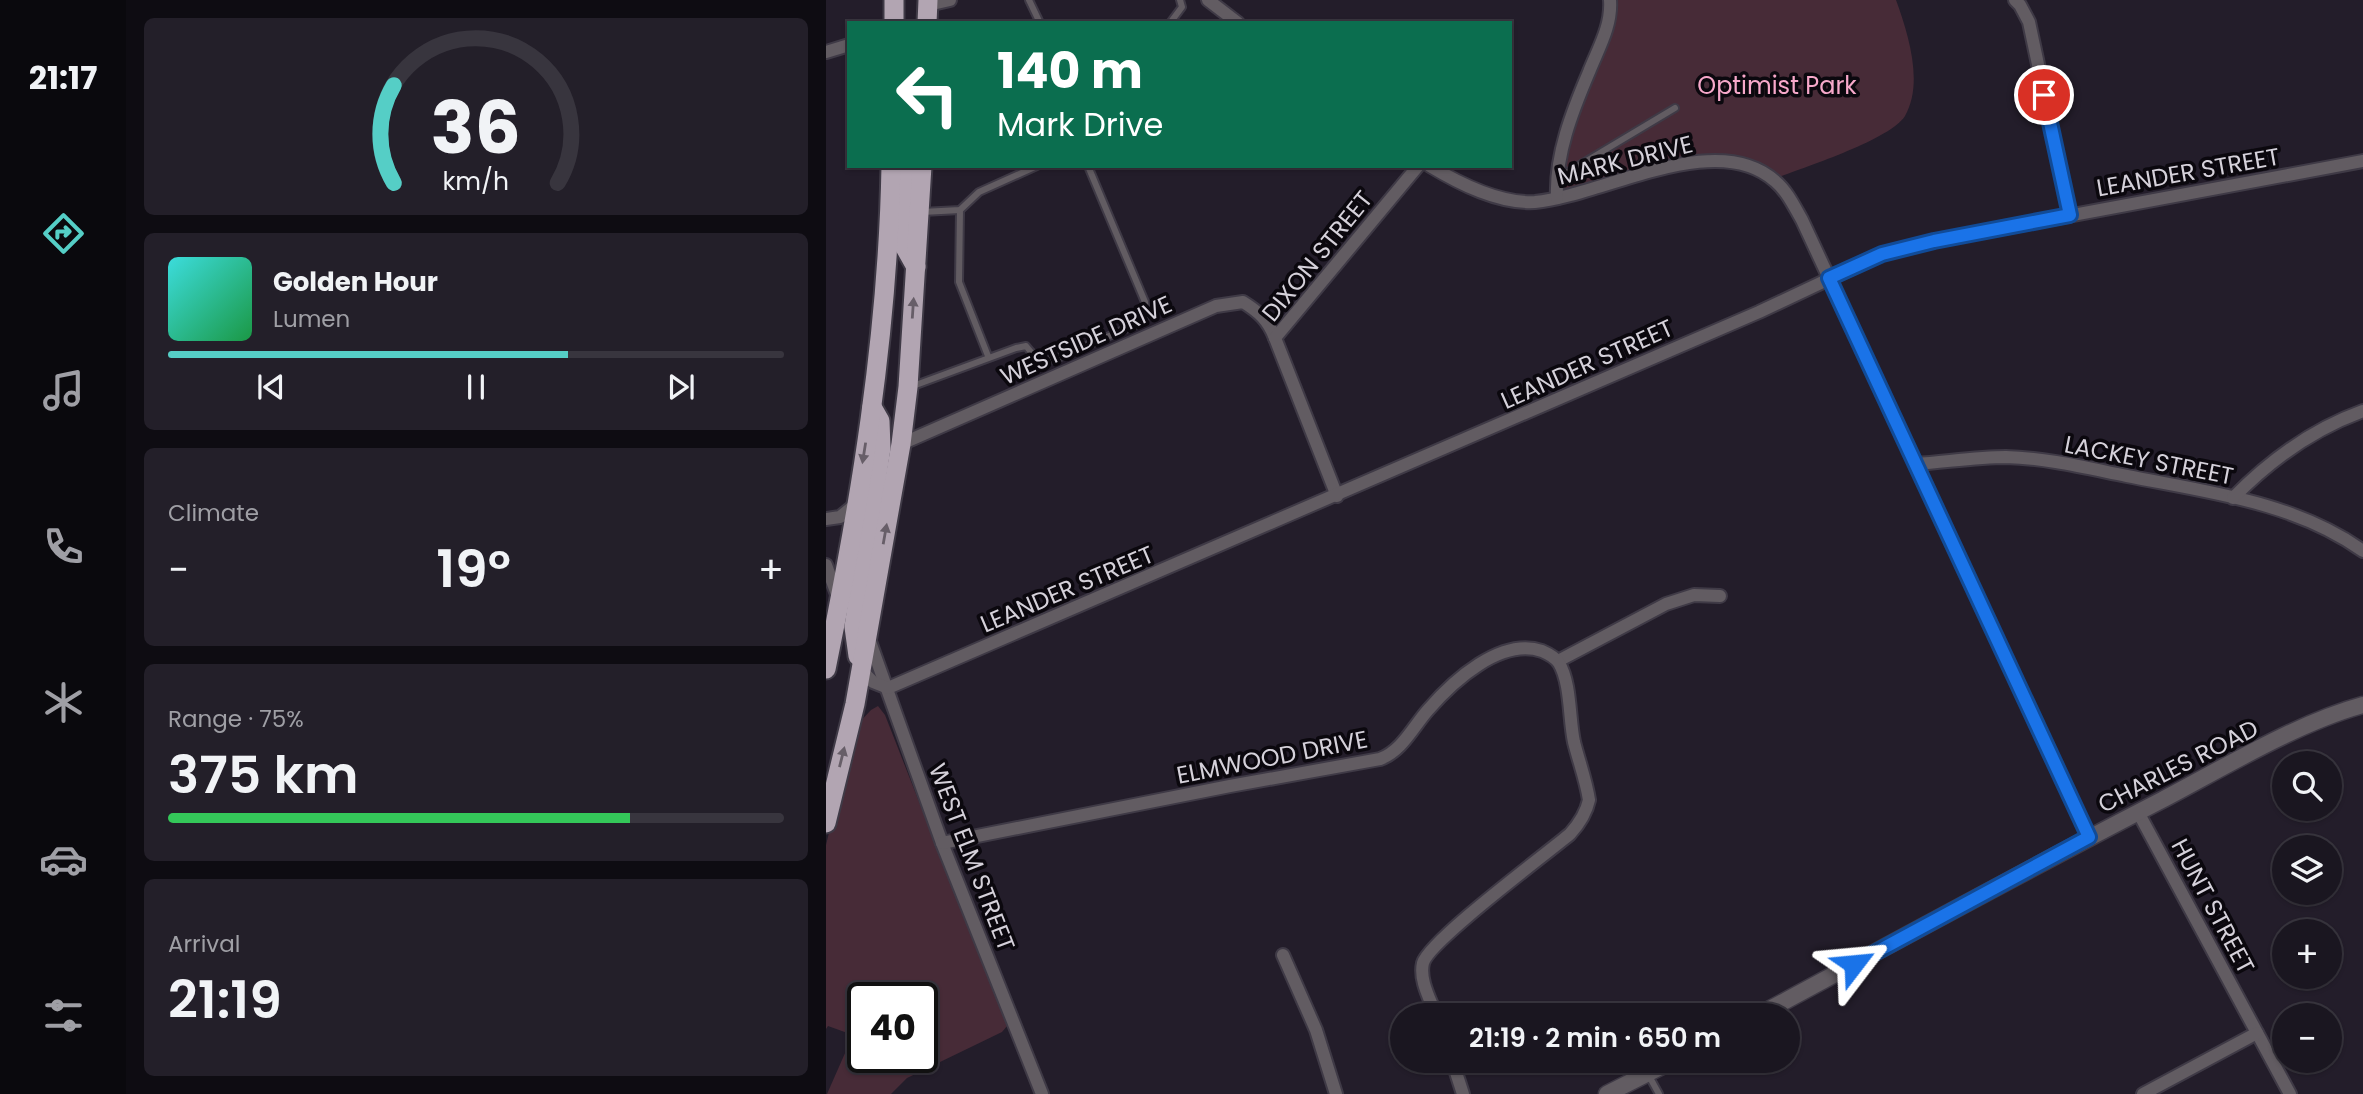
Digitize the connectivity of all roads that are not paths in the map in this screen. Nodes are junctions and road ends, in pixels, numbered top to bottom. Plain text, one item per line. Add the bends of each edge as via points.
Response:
1 (894, 0) edge
2 (950, 0) edge
3 (1029, 0) edge
4 (1180, 0) edge
5 (1208, 0) edge
6 (1610, 0) edge
7 (2015, 0) edge
8 (926, 7) edge
9 (1229, 20) edge
10 (894, 21) edge
11 (1039, 21) edge
12 (1172, 21) edge
13 (847, 46) edge
14 (826, 52) edge
15 (1675, 108) dead end
16 (2363, 161) edge
17 (891, 168) edge
18 (905, 168) edge
19 (922, 168) edge
20 (1033, 168) edge
21 (1089, 168) edge
22 (1416, 168) edge
23 (1434, 168) edge
24 (1556, 179) junction
25 (1557, 198) junction
26 (960, 210) junction
27 (919, 212) junction
28 (2070, 215) junction
29 (916, 268) junction
30 (1829, 278) junction
31 (1144, 321) junction
32 (1151, 335) junction
33 (1275, 338) junction
34 (988, 356) junction
35 (908, 387) junction
36 (872, 406) junction
37 (2363, 411) edge
38 (901, 444) junction
39 (1916, 464) junction
40 (1338, 496) junction
41 (2233, 498) junction
42 (856, 504) junction
43 (826, 519) edge
44 (2363, 551) edge
45 (826, 565) edge
46 (1720, 596) dead end
47 (840, 603) junction
48 (867, 633) junction
49 (1558, 661) junction
50 (826, 669) edge
51 (861, 670) junction
52 (888, 688) junction
53 (2363, 705) edge
54 (2138, 812) junction
55 (826, 823) edge
56 (2089, 837) junction
57 (943, 843) junction
58 (1283, 955) dead end
59 (1432, 1003) edge
60 (1781, 1003) edge
61 (2258, 1033) junction
62 (1457, 1073) edge
63 (1648, 1074) joint
64 (1042, 1094) edge
65 (1336, 1094) edge
66 (1464, 1094) edge
67 (1607, 1094) edge
68 (1659, 1094) edge
69 (2143, 1094) edge
70 (2290, 1094) edge

1 - 10 highway
2 - 8 street
3 - 11 lane
4 - 12 lane via 1182,7
5 - 9 street
6 - 24 street via 1608,26 1559,156
7 - 28 street via 2029,22
13 - 14 street
15 - 24 lane
16 - 28 street, LEANDER STREET
17 - 36 highway
18 - 29 highway via 903,244
19 - 27 highway
20 - 26 lane via 979,192
21 - 31 lane via 1145,302
22 - 33 street, DIXON STREET
23 - 25 street, MARK DRIVE via 1512,201
24 - 25 street
25 - 30 street, MARK DRIVE via 1671,166 1732,161 1774,179 1788,196
26 - 27 lane
26 - 34 lane via 959,282
27 - 29 highway
28 - 30 street, LEANDER STREET via 1882,254
35 -> 29 highway
30 - 39 street, MARK DRIVE
30 - 40 street, LEANDER STREET
31 - 32 lane
31 - 34 lane via 1046,361 1026,346
32 - 33 street, WESTSIDE DRIVE via 1216,306 1243,302 1262,314
32 - 38 street, WESTSIDE DRIVE
33 - 40 street, DIXON STREET
34 - 35 lane
35 - 38 highway
36 -> 42 highway
36 - 51 highway via 880,421 881,448 854,627
37 - 41 street via 2284,453
48 -> 38 highway
39 - 41 street, LACKEY STREET via 2029,458
39 - 56 street, MARK DRIVE
40 - 52 street, LEANDER STREET
41 - 44 street, LACKEY STREET via 2311,521
42 - 43 street via 840,517
42 - 47 highway
45 - 47 street
46 - 49 street via 1694,595 1666,604
47 - 50 highway
48 - 51 highway
48 - 52 street, WEST ELM STREET
49 - 57 street, ELMWOOD DRIVE via 1534,649 1517,649 1479,665 1451,685 1396,750 1380,759
49 - 59 street via 1589,800 1587,809 1570,834 1444,937 1423,960 1422,975
51 - 52 street
55 -> 51 highway
52 - 57 street, WEST ELM STREET
53 - 54 street, CHARLES ROAD via 2312,724
54 - 56 street, CHARLES ROAD
54 - 61 street, HUNT STREET
56 - 60 street, CHARLES ROAD
57 - 64 street, WEST ELM STREET
58 - 65 street via 1316,1030
61 - 69 street
61 - 70 street, HUNT STREET
62 - 66 street
63 - 67 street
63 - 68 lane

